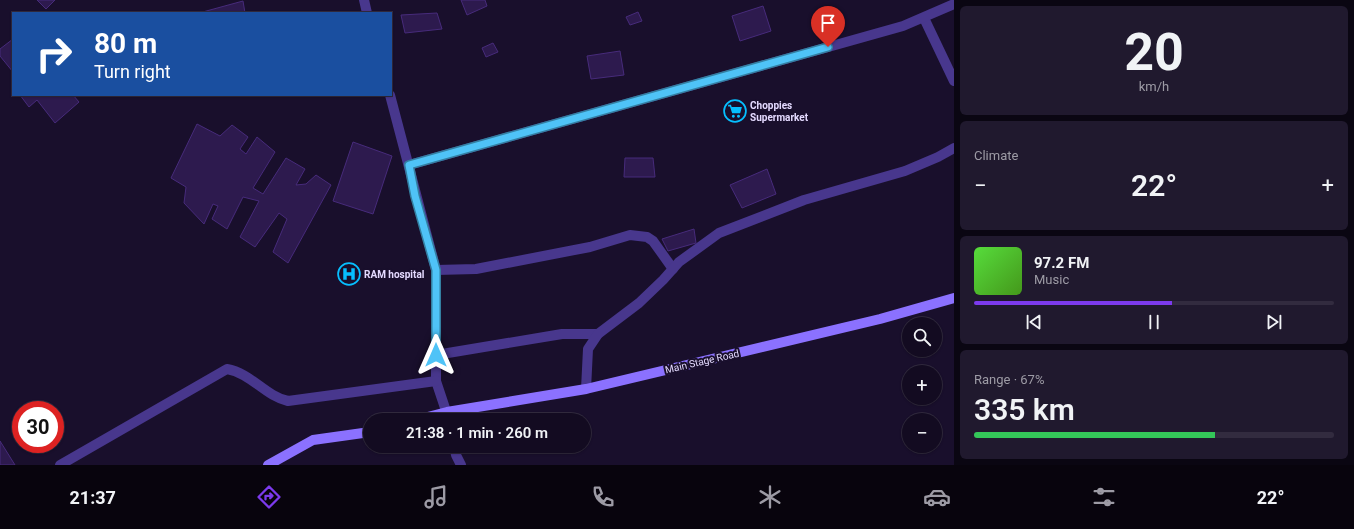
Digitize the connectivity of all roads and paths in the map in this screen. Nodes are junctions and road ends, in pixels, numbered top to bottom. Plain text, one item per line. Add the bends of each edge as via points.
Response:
1 (364, 0) edge
2 (954, 4) edge
3 (367, 12) edge
4 (924, 18) junction
5 (954, 81) edge
6 (390, 96) edge
7 (954, 148) edge
8 (409, 165) junction
9 (673, 269) junction
10 (436, 270) junction
11 (954, 298) edge
12 (598, 334) junction
13 (436, 355) junction
14 (436, 381) junction
15 (586, 389) junction
16 (447, 413) edge
17 (463, 413) edge
18 (363, 433) edge
19 (456, 453) edge
20 (60, 465) edge
21 (268, 465) edge
22 (461, 465) edge

1 - 3 street
2 - 4 street
4 - 5 street
4 - 8 street
6 - 8 street
7 - 9 street via 905,170 804,200 719,233
8 - 10 street
9 - 10 street via 653,241 647,237 630,236 590,247 476,269
9 - 12 street via 639,304
10 - 13 street
11 - 15 street, Main Stage Road via 880,319
12 - 13 street via 562,334
12 - 15 street via 588,349
13 - 14 street
14 - 16 street
14 - 20 street via 288,401 278,399 238,371 227,369
15 - 17 street, Main Stage Road
18 - 21 street via 313,440
19 - 22 street

